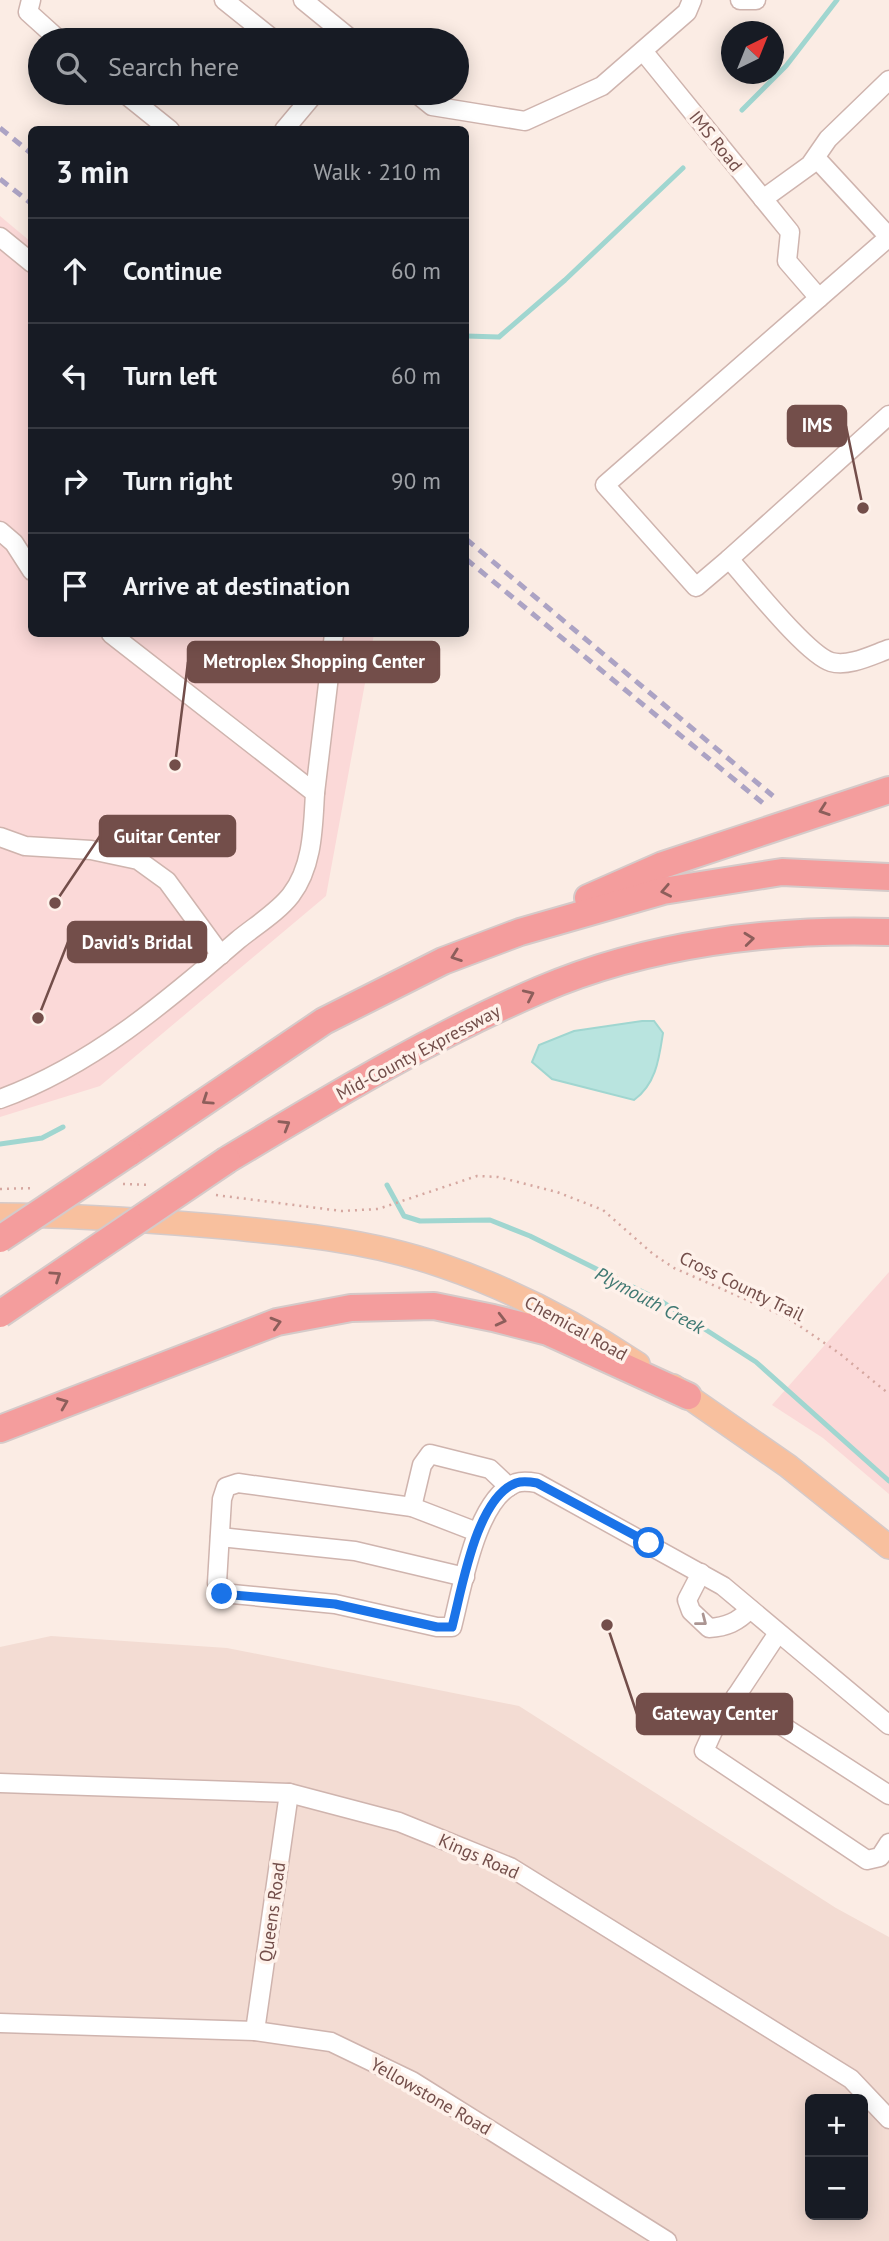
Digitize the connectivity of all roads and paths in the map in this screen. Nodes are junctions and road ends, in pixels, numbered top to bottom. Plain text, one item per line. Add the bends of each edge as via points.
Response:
1 (31, 0) edge
2 (225, 0) edge
3 (303, 0) edge
4 (692, 0) edge
5 (740, 0) edge
6 (756, 0) edge
7 (45, 28) edge
8 (259, 28) edge
9 (337, 28) edge
10 (643, 51) junction
11 (889, 80) edge
12 (139, 105) edge
13 (305, 105) edge
14 (431, 105) edge
15 (165, 126) edge
16 (287, 126) edge
17 (816, 158) junction
18 (763, 199) junction
19 (0, 237) edge
20 (889, 237) edge
21 (28, 260) edge
22 (819, 298) junction
23 (889, 415) edge
24 (0, 531) edge
25 (729, 559) junction
26 (28, 566) edge
27 (115, 637) edge
28 (334, 637) edge
29 (889, 649) edge
30 (889, 790) edge
31 (315, 793) junction
32 (0, 837) edge
33 (889, 877) edge
34 (520, 932) junction
35 (889, 932) edge
36 (812, 933) junction
37 (889, 948) edge
38 (221, 955) junction
39 (0, 1099) edge
40 (341, 1211) dead end
41 (0, 1215) edge
42 (212, 1226) junction
43 (0, 1233) edge
44 (0, 1239) edge
45 (0, 1314) edge
46 (889, 1394) edge
47 (688, 1396) junction
48 (0, 1429) edge
49 (509, 1487) junction
50 (412, 1507) junction
51 (477, 1532) junction
52 (220, 1538) junction
53 (889, 1547) edge
54 (701, 1573) junction
55 (466, 1577) junction
56 (750, 1609) junction
57 (778, 1633) junction
58 (736, 1696) junction
59 (889, 1725) edge
60 (0, 1783) edge
61 (289, 1793) junction
62 (889, 1795) edge
63 (889, 1843) edge
64 (0, 2023) edge
65 (255, 2031) junction
66 (889, 2119) edge
67 (667, 2241) edge

1 - 7 street via 27,12
2 - 8 street
3 - 9 street
4 - 10 street via 687,12
5 - 6 street
10 - 14 street via 603,86 525,121
10 - 18 street, IMS Road
11 - 17 street via 828,139
12 - 15 street
13 - 16 street
17 - 18 street
17 - 20 street
18 - 22 street, IMS Road via 790,232 787,261
19 - 21 street
20 - 22 street
22 - 25 street via 605,485 696,587
23 - 25 street
24 - 26 street
25 - 29 street via 811,650 830,662 844,663
27 - 31 street
28 - 31 street
30 -> 34 highway via 663,865
31 - 38 street via 312,850 291,895
32 - 38 street via 25,846 91,850 138,860 167,881
33 -> 34 highway via 782,872 663,891
34 -> 44 highway, bridge via 443,961 324,1021
35 - 36 highway, Mid-County Expressway
36 - 37 highway
45 -> 36 highway, Mid-County Expressway, bridge via 227,1160 378,1069 541,989 660,953 724,941
38 - 39 street via 102,1049 50,1079
40 - 46 path, Cross County Trail via 378,1209 477,1176 557,1192 603,1210 674,1268 788,1318
41 - 42 main road, Chemical Road via 80,1215
42 - 43 main road, Chemical Road
42 - 47 main road, Chemical Road via 341,1240 442,1265 545,1307
48 -> 47 highway via 277,1322 351,1308 434,1306 548,1332
47 - 53 main road, Chemical Road via 788,1466
49 - 50 street via 490,1469 430,1454 422,1465
49 - 51 street via 499,1493
49 - 54 street via 517,1482 537,1483
50 - 51 street
50 - 52 street via 238,1483 226,1487 222,1499
51 - 55 street
52 - 55 street via 355,1551
52 - 55 street via 217,1583 222,1594 335,1604 452,1627
54 - 56 street
54 -> 56 street via 687,1600 691,1611 709,1628 723,1628
56 - 57 street
57 - 58 street
57 - 59 street
58 - 62 street
58 - 63 street via 704,1751 867,1860 880,1857
60 - 61 street, Kings Road
61 - 65 street, Queens Road
61 - 66 street, Kings Road via 400,1822 510,1867 851,2078
64 - 65 street, Yellowstone Road
65 - 67 street, Yellowstone Road via 331,2042 412,2081

